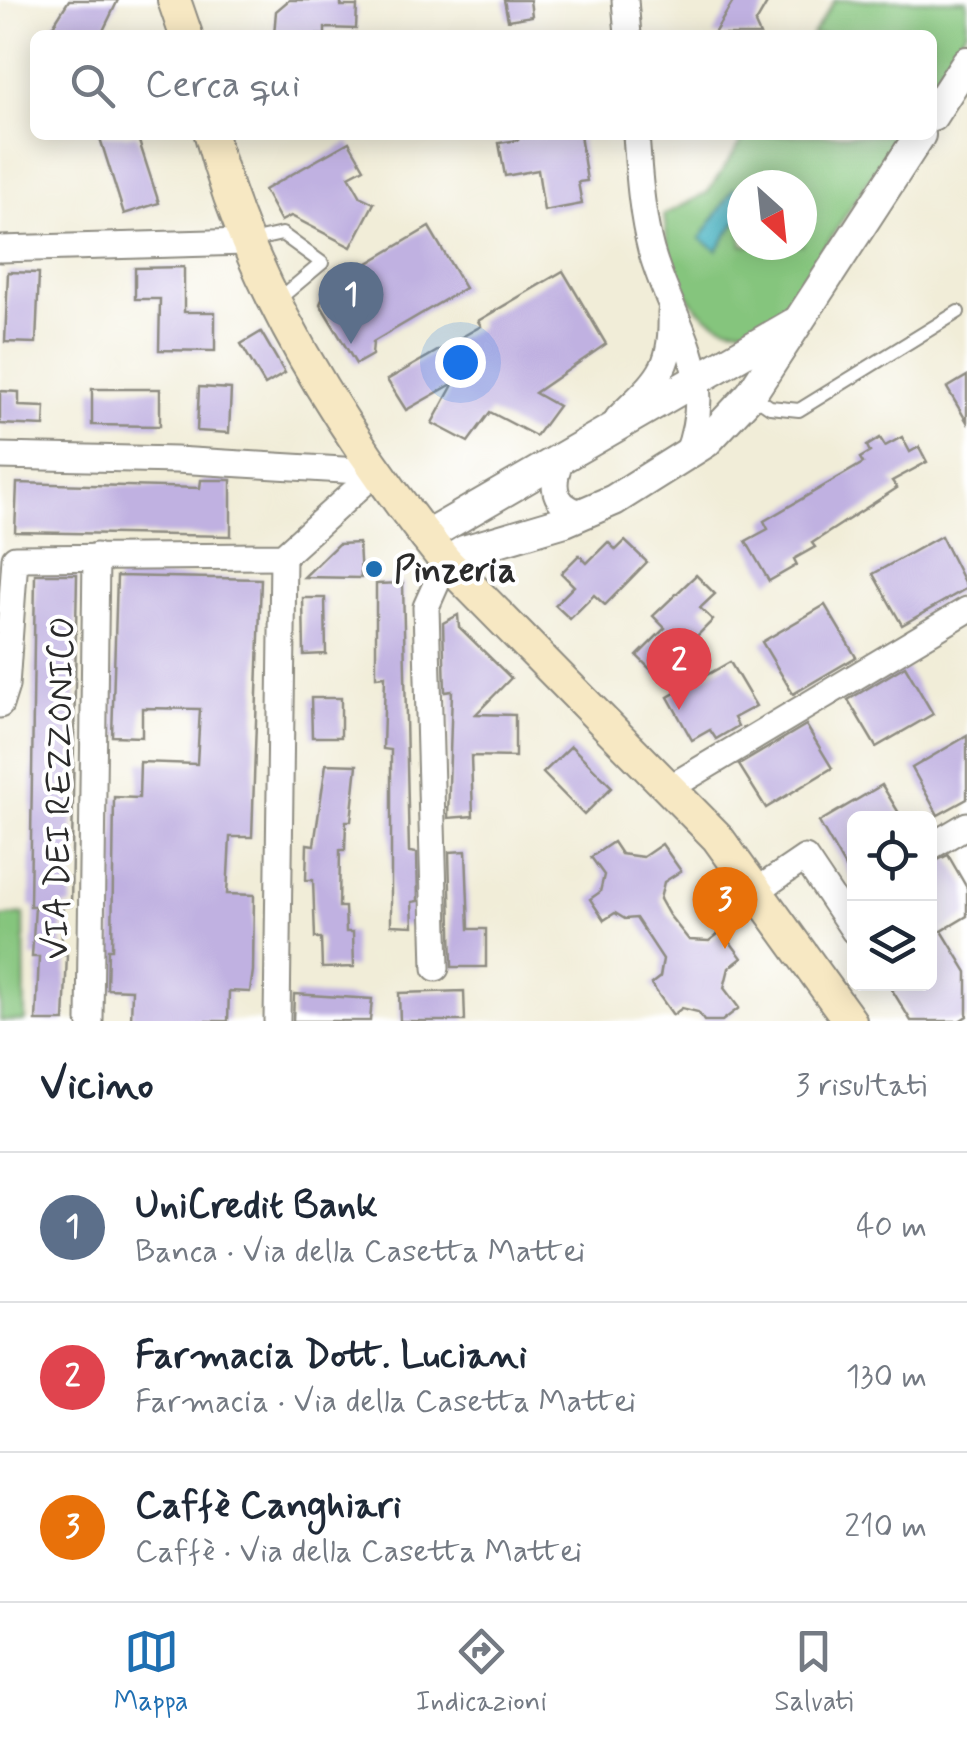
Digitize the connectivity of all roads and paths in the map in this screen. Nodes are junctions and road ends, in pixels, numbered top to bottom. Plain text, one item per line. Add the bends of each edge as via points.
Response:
1 (174, 0) edge
2 (626, 0) edge
3 (184, 30) edge
4 (628, 30) edge
5 (967, 62) edge
6 (937, 108) edge
7 (213, 140) edge
8 (637, 140) edge
9 (917, 140) edge
10 (246, 242) junction
11 (0, 248) edge
12 (276, 302) junction
13 (670, 308) junction
14 (958, 312) dead end
15 (796, 323) junction
16 (698, 376) junction
17 (752, 394) junction
18 (606, 430) junction
19 (688, 455) junction
20 (0, 456) edge
21 (560, 462) junction
22 (376, 472) junction
23 (586, 514) junction
24 (435, 550) junction
25 (96, 556) junction
26 (283, 556) junction
27 (967, 610) edge
28 (0, 705) edge
29 (671, 787) junction
30 (967, 825) edge
31 (937, 843) edge
32 (758, 890) junction
33 (845, 897) edge
34 (436, 968) dead end
35 (846, 1001) edge
36 (90, 1021) edge
37 (277, 1021) edge

1 - 3 main road
2 - 4 street
5 - 6 street
7 - 10 main road
8 - 13 street via 645,221
9 - 15 street
10 - 11 street
10 - 12 main road
10 - 12 lane via 282,234 322,263
12 - 22 main road
13 - 16 street
13 - 18 street via 667,366
14 - 17 lane via 799,410 770,407
15 - 16 street
15 - 17 street
16 - 18 street
16 - 19 street via 699,418
17 - 19 street
18 - 21 street
19 - 23 street
20 - 22 street
21 - 23 street via 558,500
21 - 24 street
22 - 24 main road
22 - 26 street
23 - 24 street via 464,551
24 - 29 main road
24 - 34 street via 426,608
25 - 26 street
25 - 28 street via 15,558
25 - 36 street, VIA DEI REZZONICO
26 - 37 street
27 - 29 street
29 - 32 main road
30 - 31 street
32 - 33 street via 805,858
32 - 35 main road

